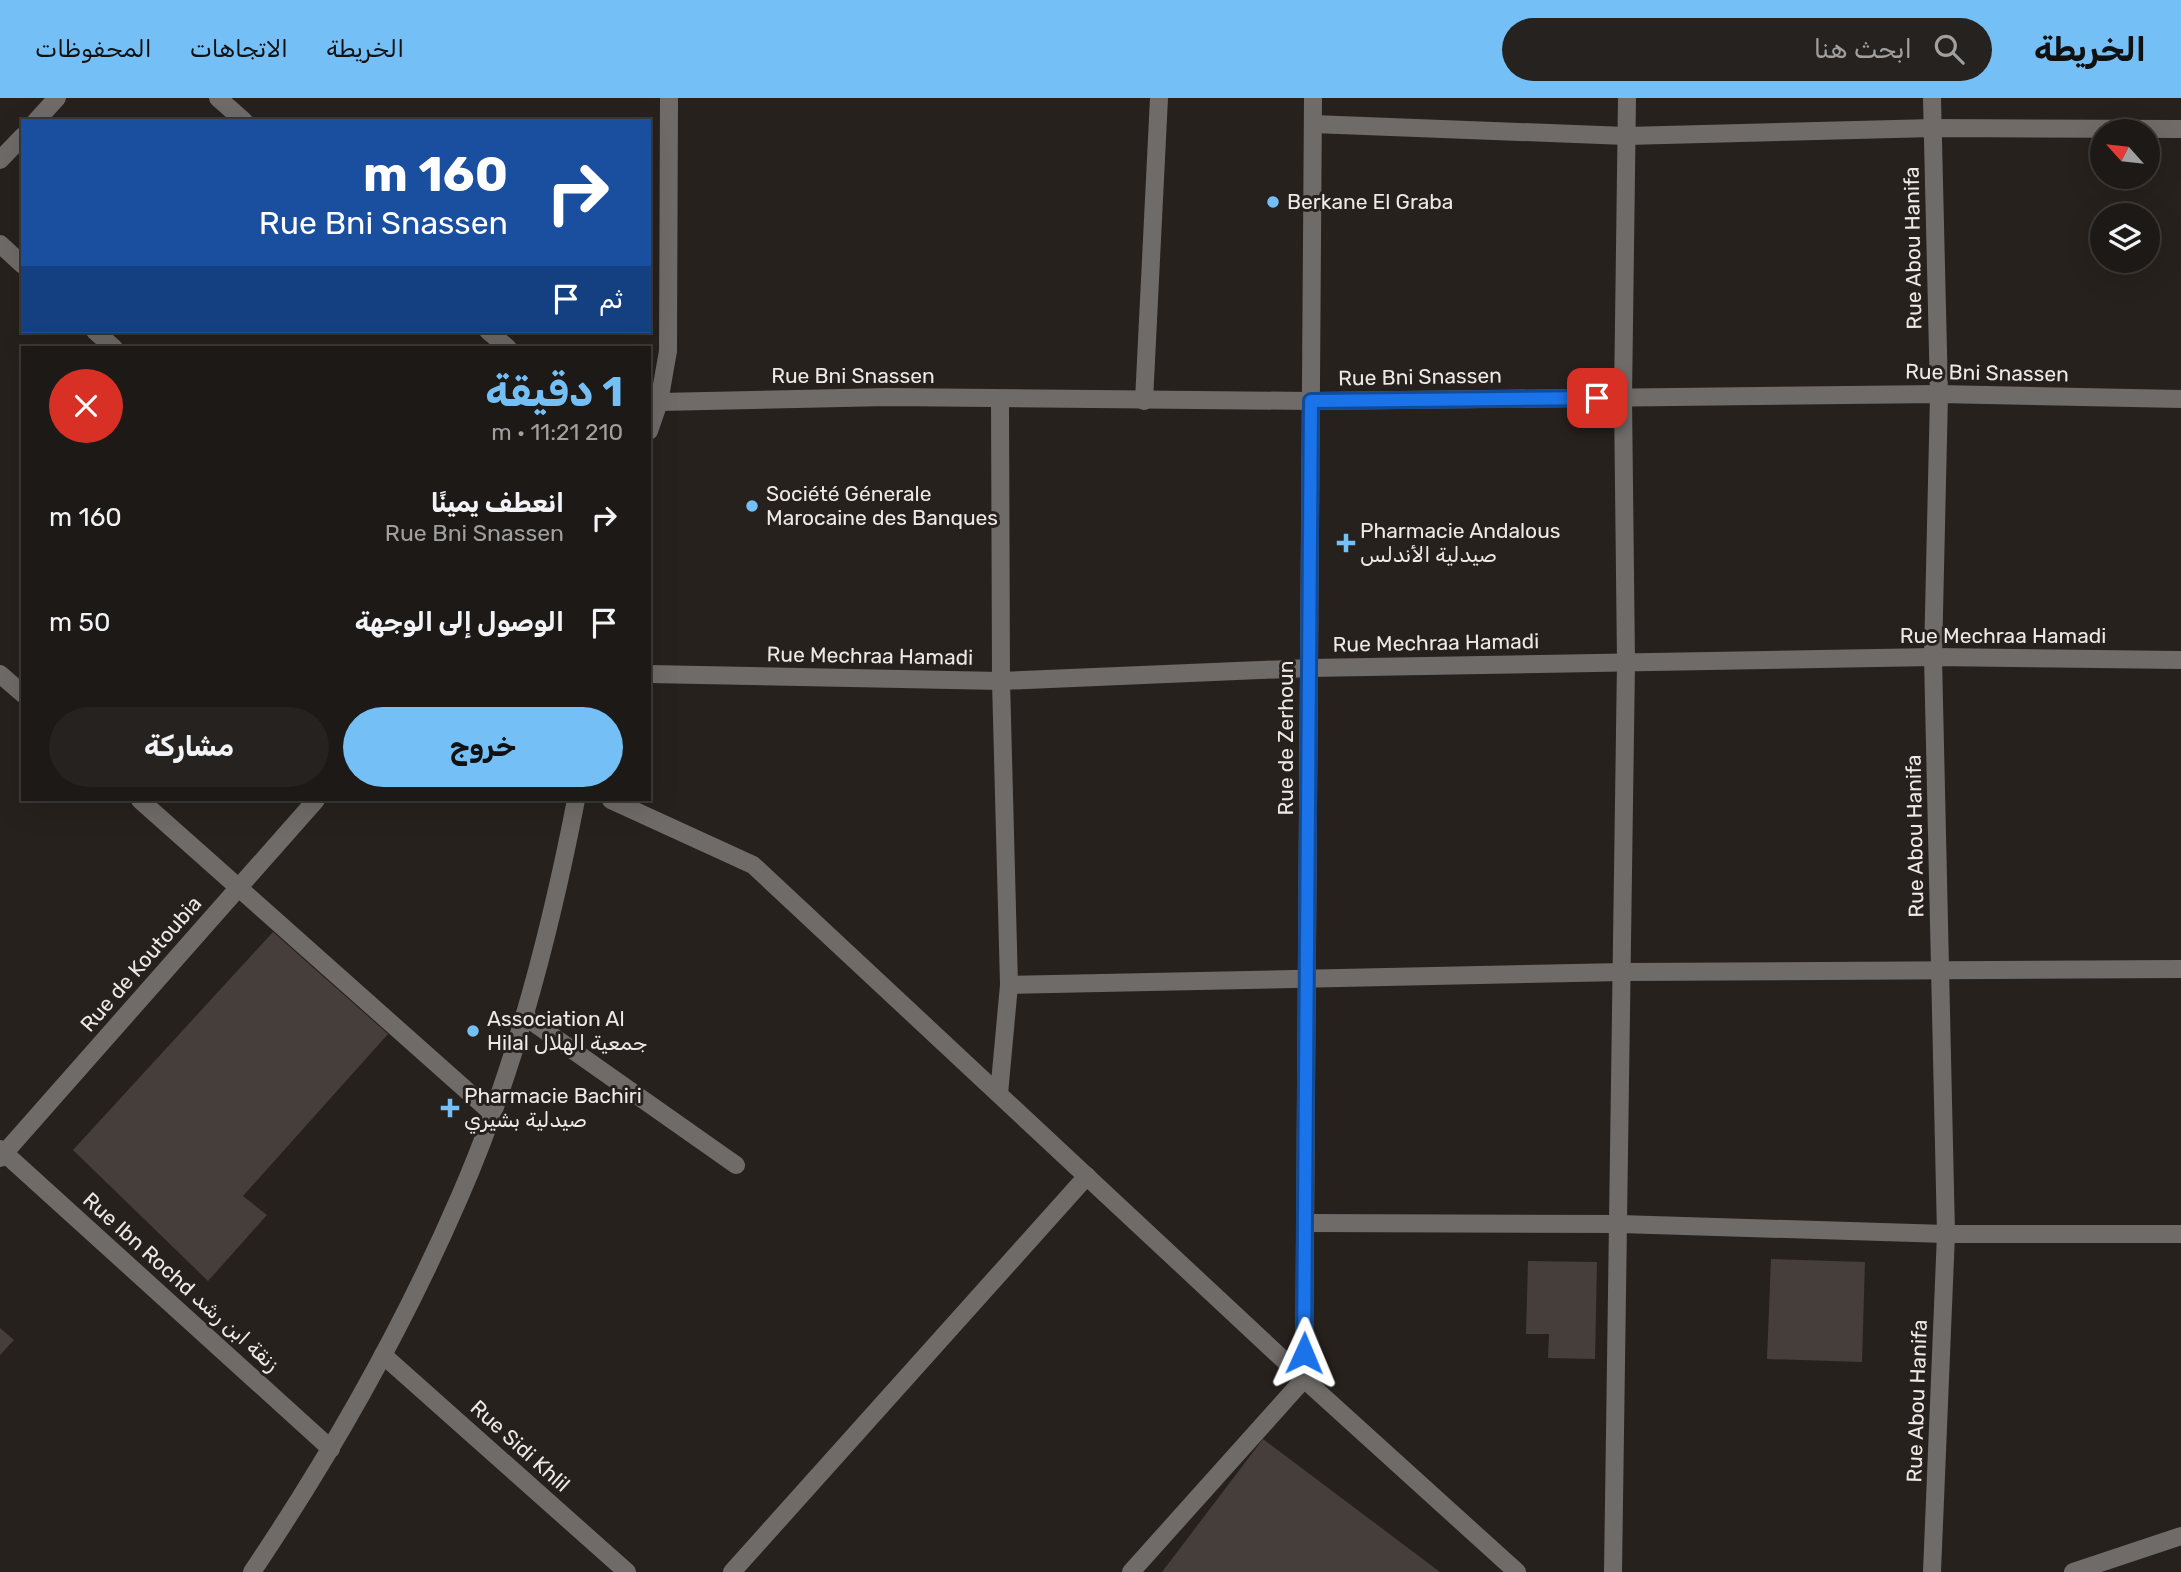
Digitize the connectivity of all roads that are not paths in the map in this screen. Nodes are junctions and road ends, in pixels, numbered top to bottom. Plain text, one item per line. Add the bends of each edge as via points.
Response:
1 (57, 98) edge
2 (218, 98) edge
3 (669, 98) edge
4 (1159, 98) edge
5 (1313, 98) edge
6 (1627, 98) edge
7 (1932, 98) edge
8 (38, 119) edge
9 (242, 119) edge
10 (1313, 124) junction
11 (1933, 128) junction
12 (2181, 130) edge
13 (1626, 136) junction
14 (21, 138) edge
15 (0, 160) edge
16 (0, 244) edge
17 (21, 263) edge
18 (96, 333) edge
19 (490, 333) edge
20 (112, 346) edge
21 (506, 346) edge
22 (1940, 394) junction
23 (1623, 398) junction
24 (2181, 399) edge
25 (1000, 400) junction
26 (1144, 401) junction
27 (1311, 401) junction
28 (659, 402) junction
29 (651, 425) edge
30 (1933, 657) junction
31 (2181, 660) edge
32 (1626, 662) junction
33 (1310, 668) junction
34 (0, 674) edge
35 (651, 674) edge
36 (1001, 681) junction
37 (21, 692) edge
38 (141, 801) edge
39 (315, 801) edge
40 (576, 801) edge
41 (613, 801) edge
42 (238, 888) junction
43 (1940, 969) junction
44 (2181, 970) edge
45 (1623, 972) junction
46 (1307, 978) junction
47 (1009, 985) junction
48 (524, 1016) junction
49 (999, 1094) junction
50 (492, 1113) junction
51 (2, 1154) edge
52 (736, 1165) dead end
53 (1087, 1176) junction
54 (1306, 1223) junction
55 (1620, 1224) junction
56 (1946, 1234) junction
57 (2181, 1234) edge
58 (383, 1355) junction
59 (1304, 1379) junction
60 (331, 1449) junction
61 (2181, 1536) edge
62 (252, 1572) edge
63 (627, 1572) edge
64 (732, 1572) edge
65 (1131, 1572) edge
66 (1517, 1572) edge
67 (1613, 1572) edge
68 (1933, 1572) edge
69 (2073, 1572) edge

1 - 8 street
2 - 9 street
3 - 28 street via 668,351
4 - 26 street
5 - 10 street, Rue de Zerhoun
6 - 13 street
7 - 11 street, Rue Abou Hanifa
10 - 13 street
10 - 27 street, Rue de Zerhoun
11 - 12 street
11 - 13 street
11 - 22 street, Rue Abou Hanifa
13 - 23 street
14 - 15 street
16 - 17 street
18 - 20 street
19 - 21 street
22 - 23 street, Rue Bni Snassen
22 - 24 street, Rue Bni Snassen
22 - 30 street, Rue Abou Hanifa
23 - 27 street, Rue Bni Snassen
23 - 32 street
25 - 26 street, Rue Bni Snassen
25 - 28 street, Rue Bni Snassen via 888,397
25 - 36 street
26 - 27 street, Rue Bni Snassen
27 - 33 street, Rue de Zerhoun
28 - 29 street
30 - 31 street, Rue Mechraa Hamadi
30 - 32 street, Rue Mechraa Hamadi
30 - 43 street, Rue Abou Hanifa
32 - 33 street, Rue Mechraa Hamadi
32 - 45 street
33 - 36 street, Rue Mechraa Hamadi
33 - 46 street, Rue de Zerhoun
34 - 37 street
35 - 36 street, Rue Mechraa Hamadi
36 - 47 street
38 - 42 street
39 - 42 street, Rue de Koutoubia
40 - 48 street
41 - 49 street via 753,865
42 - 50 street
42 - 51 street, Rue de Koutoubia
43 - 44 street
43 - 45 street
43 - 56 street, Rue Abou Hanifa
45 - 46 street
45 - 55 street
46 - 47 street
46 - 54 street, Rue de Zerhoun
47 - 49 street
48 - 50 street
48 - 52 street
49 - 53 street
50 - 58 street via 460,1195
51 - 60 street, Rue Ibn Rochd زنقة ابن رشد
53 - 59 street
53 - 64 street
54 - 55 street
54 - 59 street, Rue de Zerhoun
55 - 56 street
55 - 67 street
56 - 57 street
56 - 68 street, Rue Abou Hanifa
58 - 60 street
58 - 63 street, Rue Sidi Khlil
59 - 65 street
59 - 66 street
60 - 62 street
61 - 69 street

